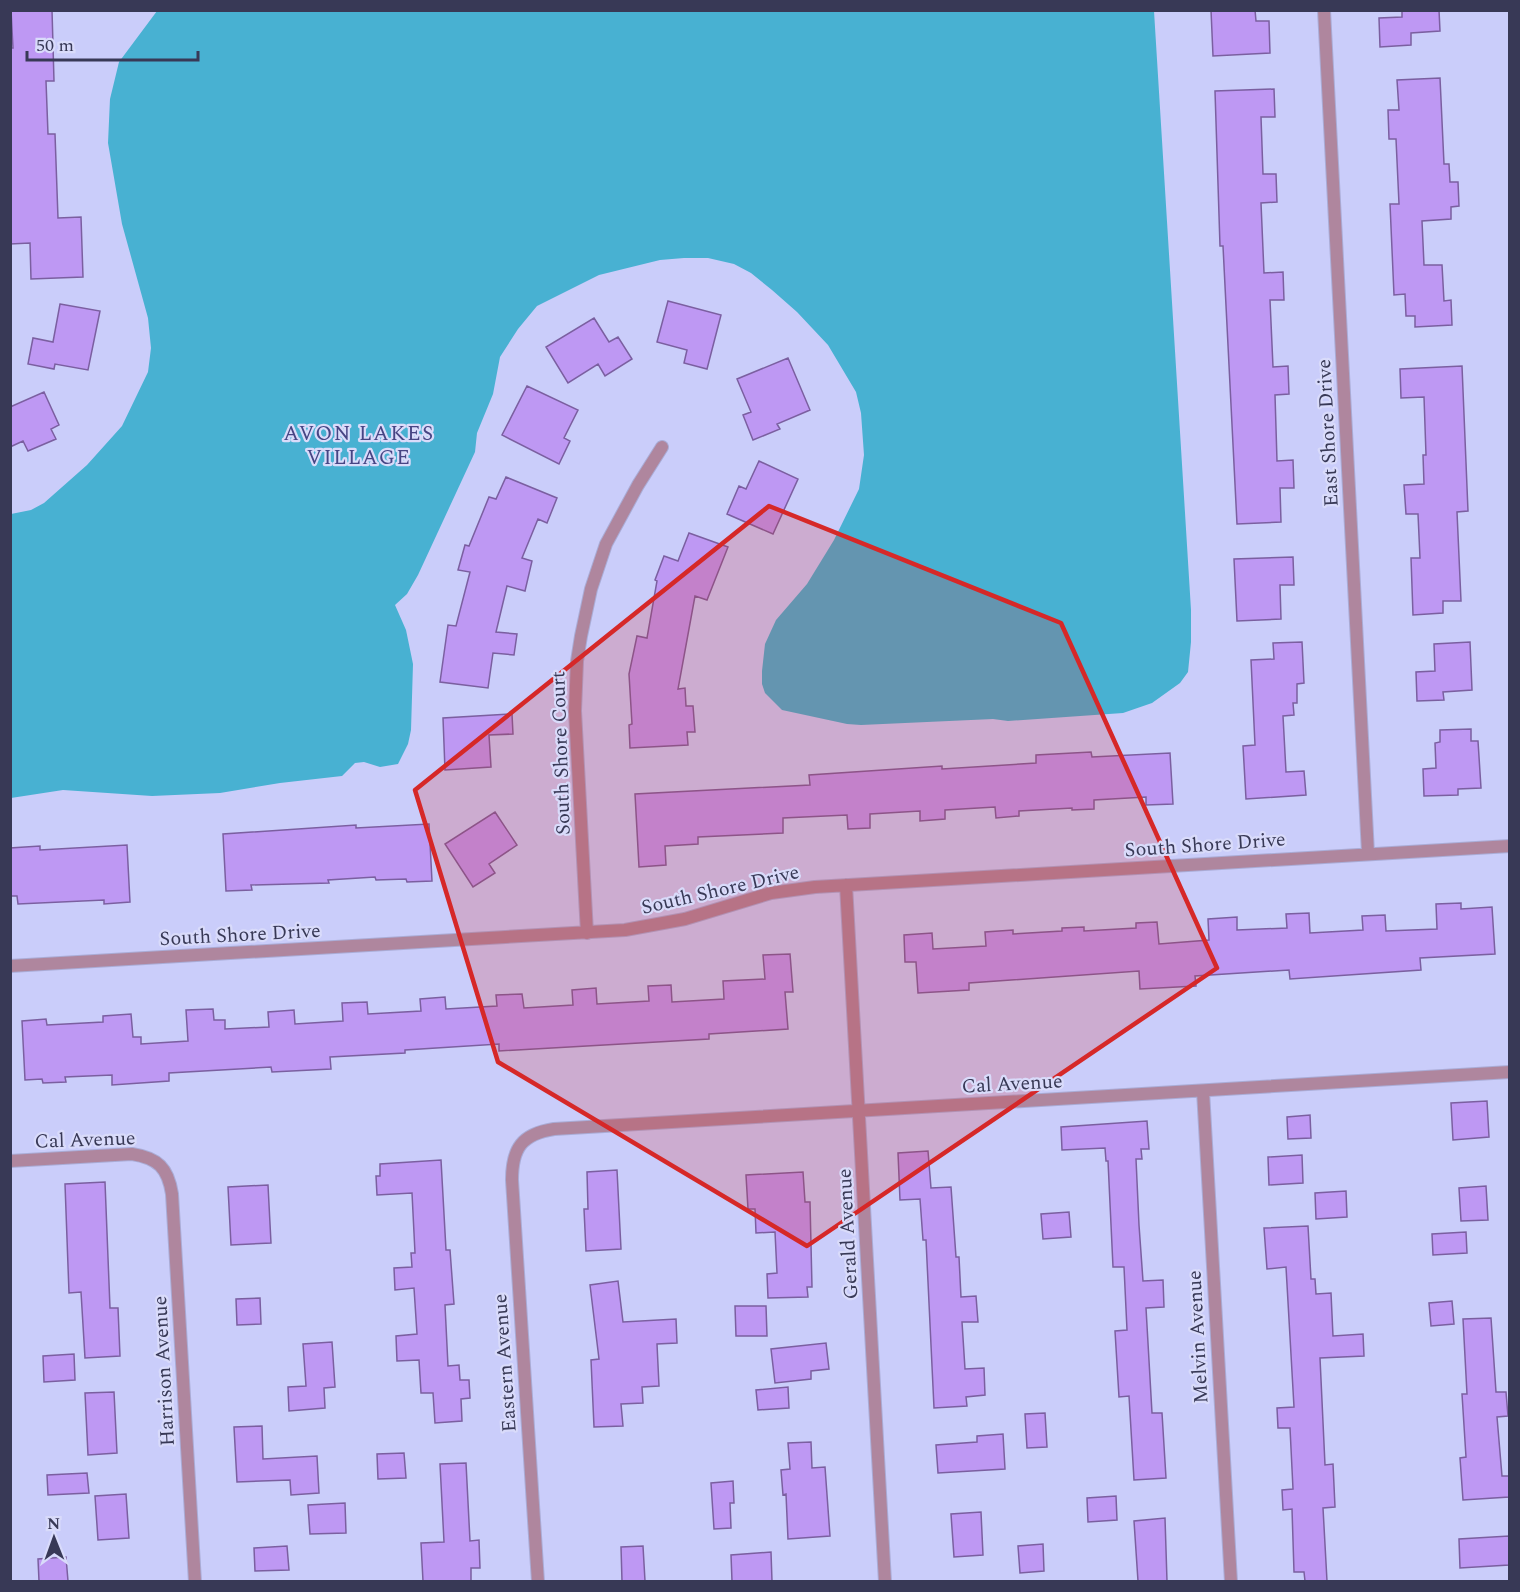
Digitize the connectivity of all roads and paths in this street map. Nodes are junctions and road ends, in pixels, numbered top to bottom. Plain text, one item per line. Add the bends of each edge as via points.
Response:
1 (1324, 10) edge
2 (662, 447) dead end
3 (1509, 846) edge
4 (1368, 853) junction
5 (846, 885) junction
6 (587, 933) junction
7 (10, 966) edge
8 (1509, 1072) edge
9 (1203, 1091) junction
10 (860, 1112) junction
11 (521, 1143) joint
12 (10, 1161) edge
13 (158, 1163) joint
14 (195, 1581) edge
15 (538, 1581) edge
16 (885, 1581) edge
17 (1231, 1581) edge

1 - 4 street, East Shore Drive
2 - 6 street, South Shore Court via 606,544 591,589 577,661 575,711
3 - 4 street, South Shore Drive
4 - 5 street, South Shore Drive
5 - 6 street, South Shore Drive via 797,888 655,926
5 - 10 street, Gerald Avenue
6 - 7 street, South Shore Drive
8 - 9 street, Cal Avenue
9 - 10 street, Cal Avenue
9 - 17 street, Melvin Avenue
10 - 11 street, Cal Avenue via 554,1129 531,1135
10 - 16 street, Gerald Avenue
11 - 15 street, Eastern Avenue via 515,1154 512,1180
12 - 13 street, Cal Avenue via 132,1154
13 - 14 street, Harrison Avenue via 166,1172 172,1194

